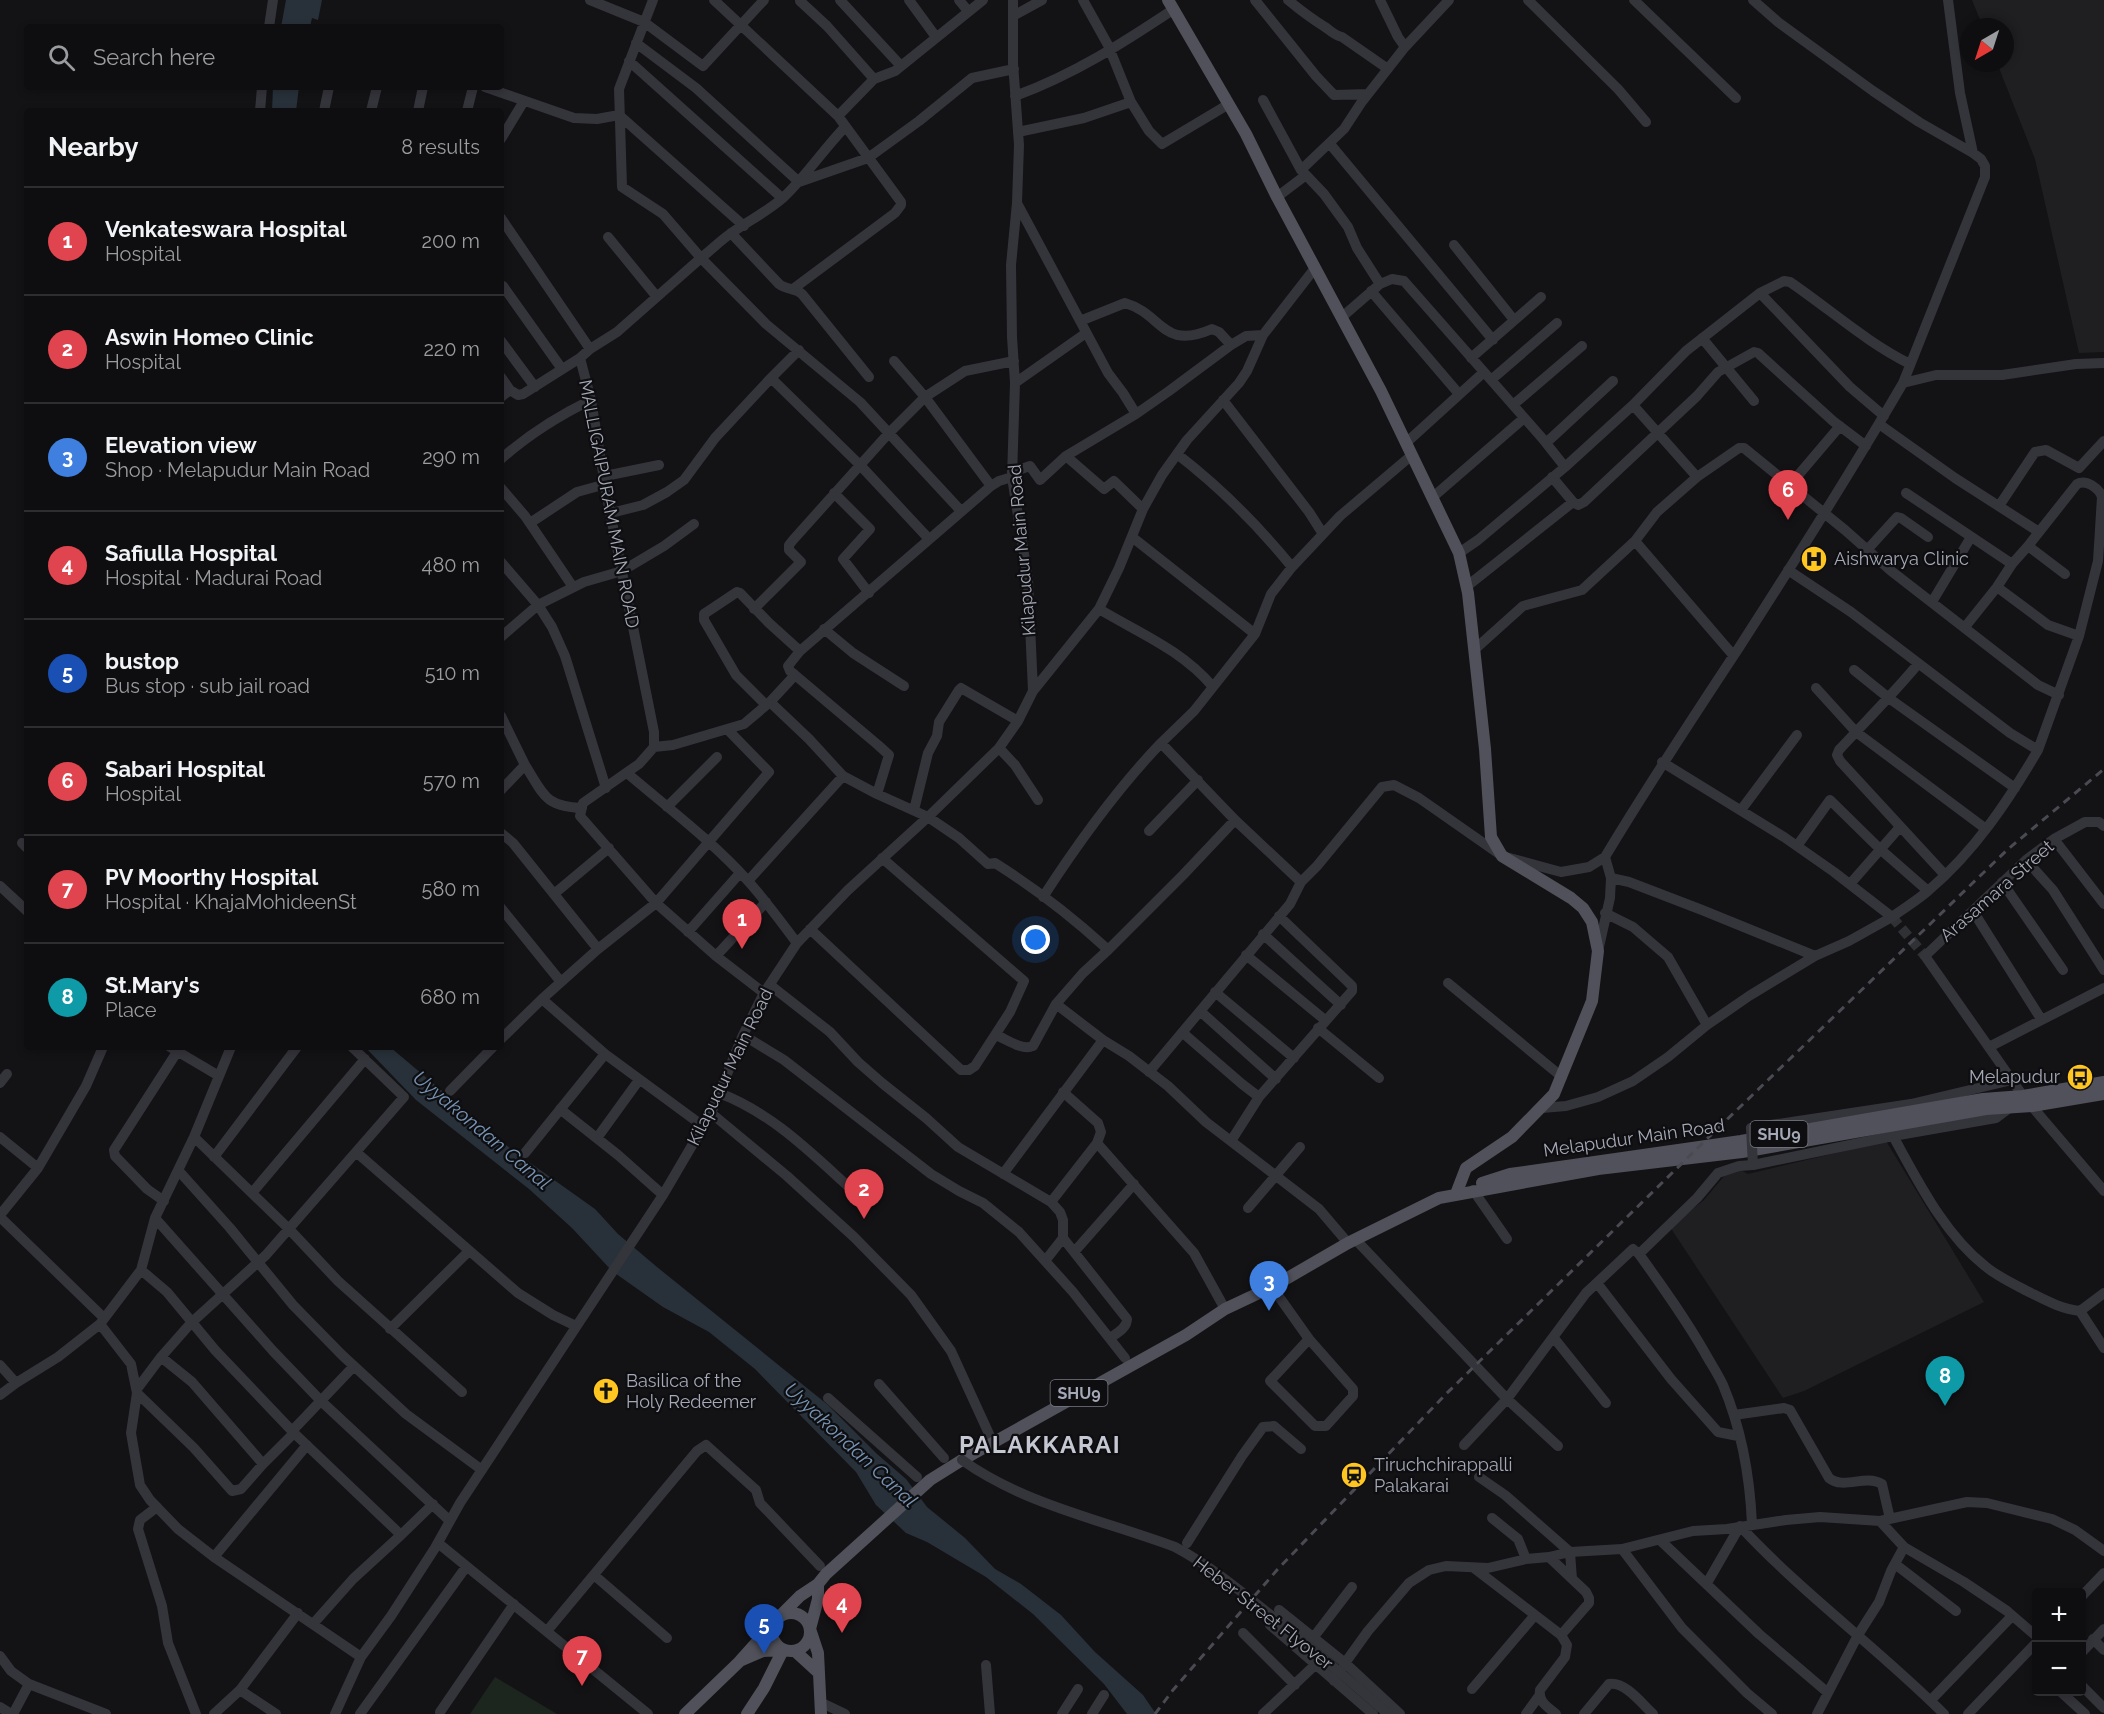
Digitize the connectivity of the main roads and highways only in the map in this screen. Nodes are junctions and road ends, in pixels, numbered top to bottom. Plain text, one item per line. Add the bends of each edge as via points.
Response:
1 (1171, 4) edge
2 (2104, 1082) edge
3 (2104, 1094) edge
4 (2027, 1101) junction
5 (1456, 1194) junction
6 (818, 1584) junction
7 (777, 1620) junction
8 (810, 1629) junction
9 (789, 1650) junction
10 (739, 1662) junction
11 (819, 1673) junction
12 (821, 1708) edge
13 (685, 1714) edge
14 (747, 1714) edge

1 - 5 main road via 1246,134 1407,442 1460,553 1485,749 1491,837 1502,856 1571,898 1592,922 1598,951 1593,1001 1554,1094 1512,1137 1466,1167
2 - 4 main road, Melapudur Main Road / SHU9
3 - 4 main road, Melapudur Main Road / SHU9
4 - 5 main road, Melapudur Main Road / SHU9 via 1742,1152 1598,1169
4 - 5 main road, Melapudur Main Road / SHU9 via 1983,1099 1741,1141 1510,1174
5 - 6 main road, Melapudur Main Road / SHU9 via 1439,1198 1352,1241 1225,1309 1186,1335 962,1460 930,1480 823,1570
6 - 7 main road, SHU9
6 - 8 main road
7 - 8 main road via 799,1614
7 - 9 main road via 774,1641
7 - 10 main road
8 - 9 main road via 805,1645
8 - 11 main road via 818,1653
9 - 10 main road via 762,1651
9 - 11 main road
9 - 14 main road
10 - 13 main road
11 - 12 main road

